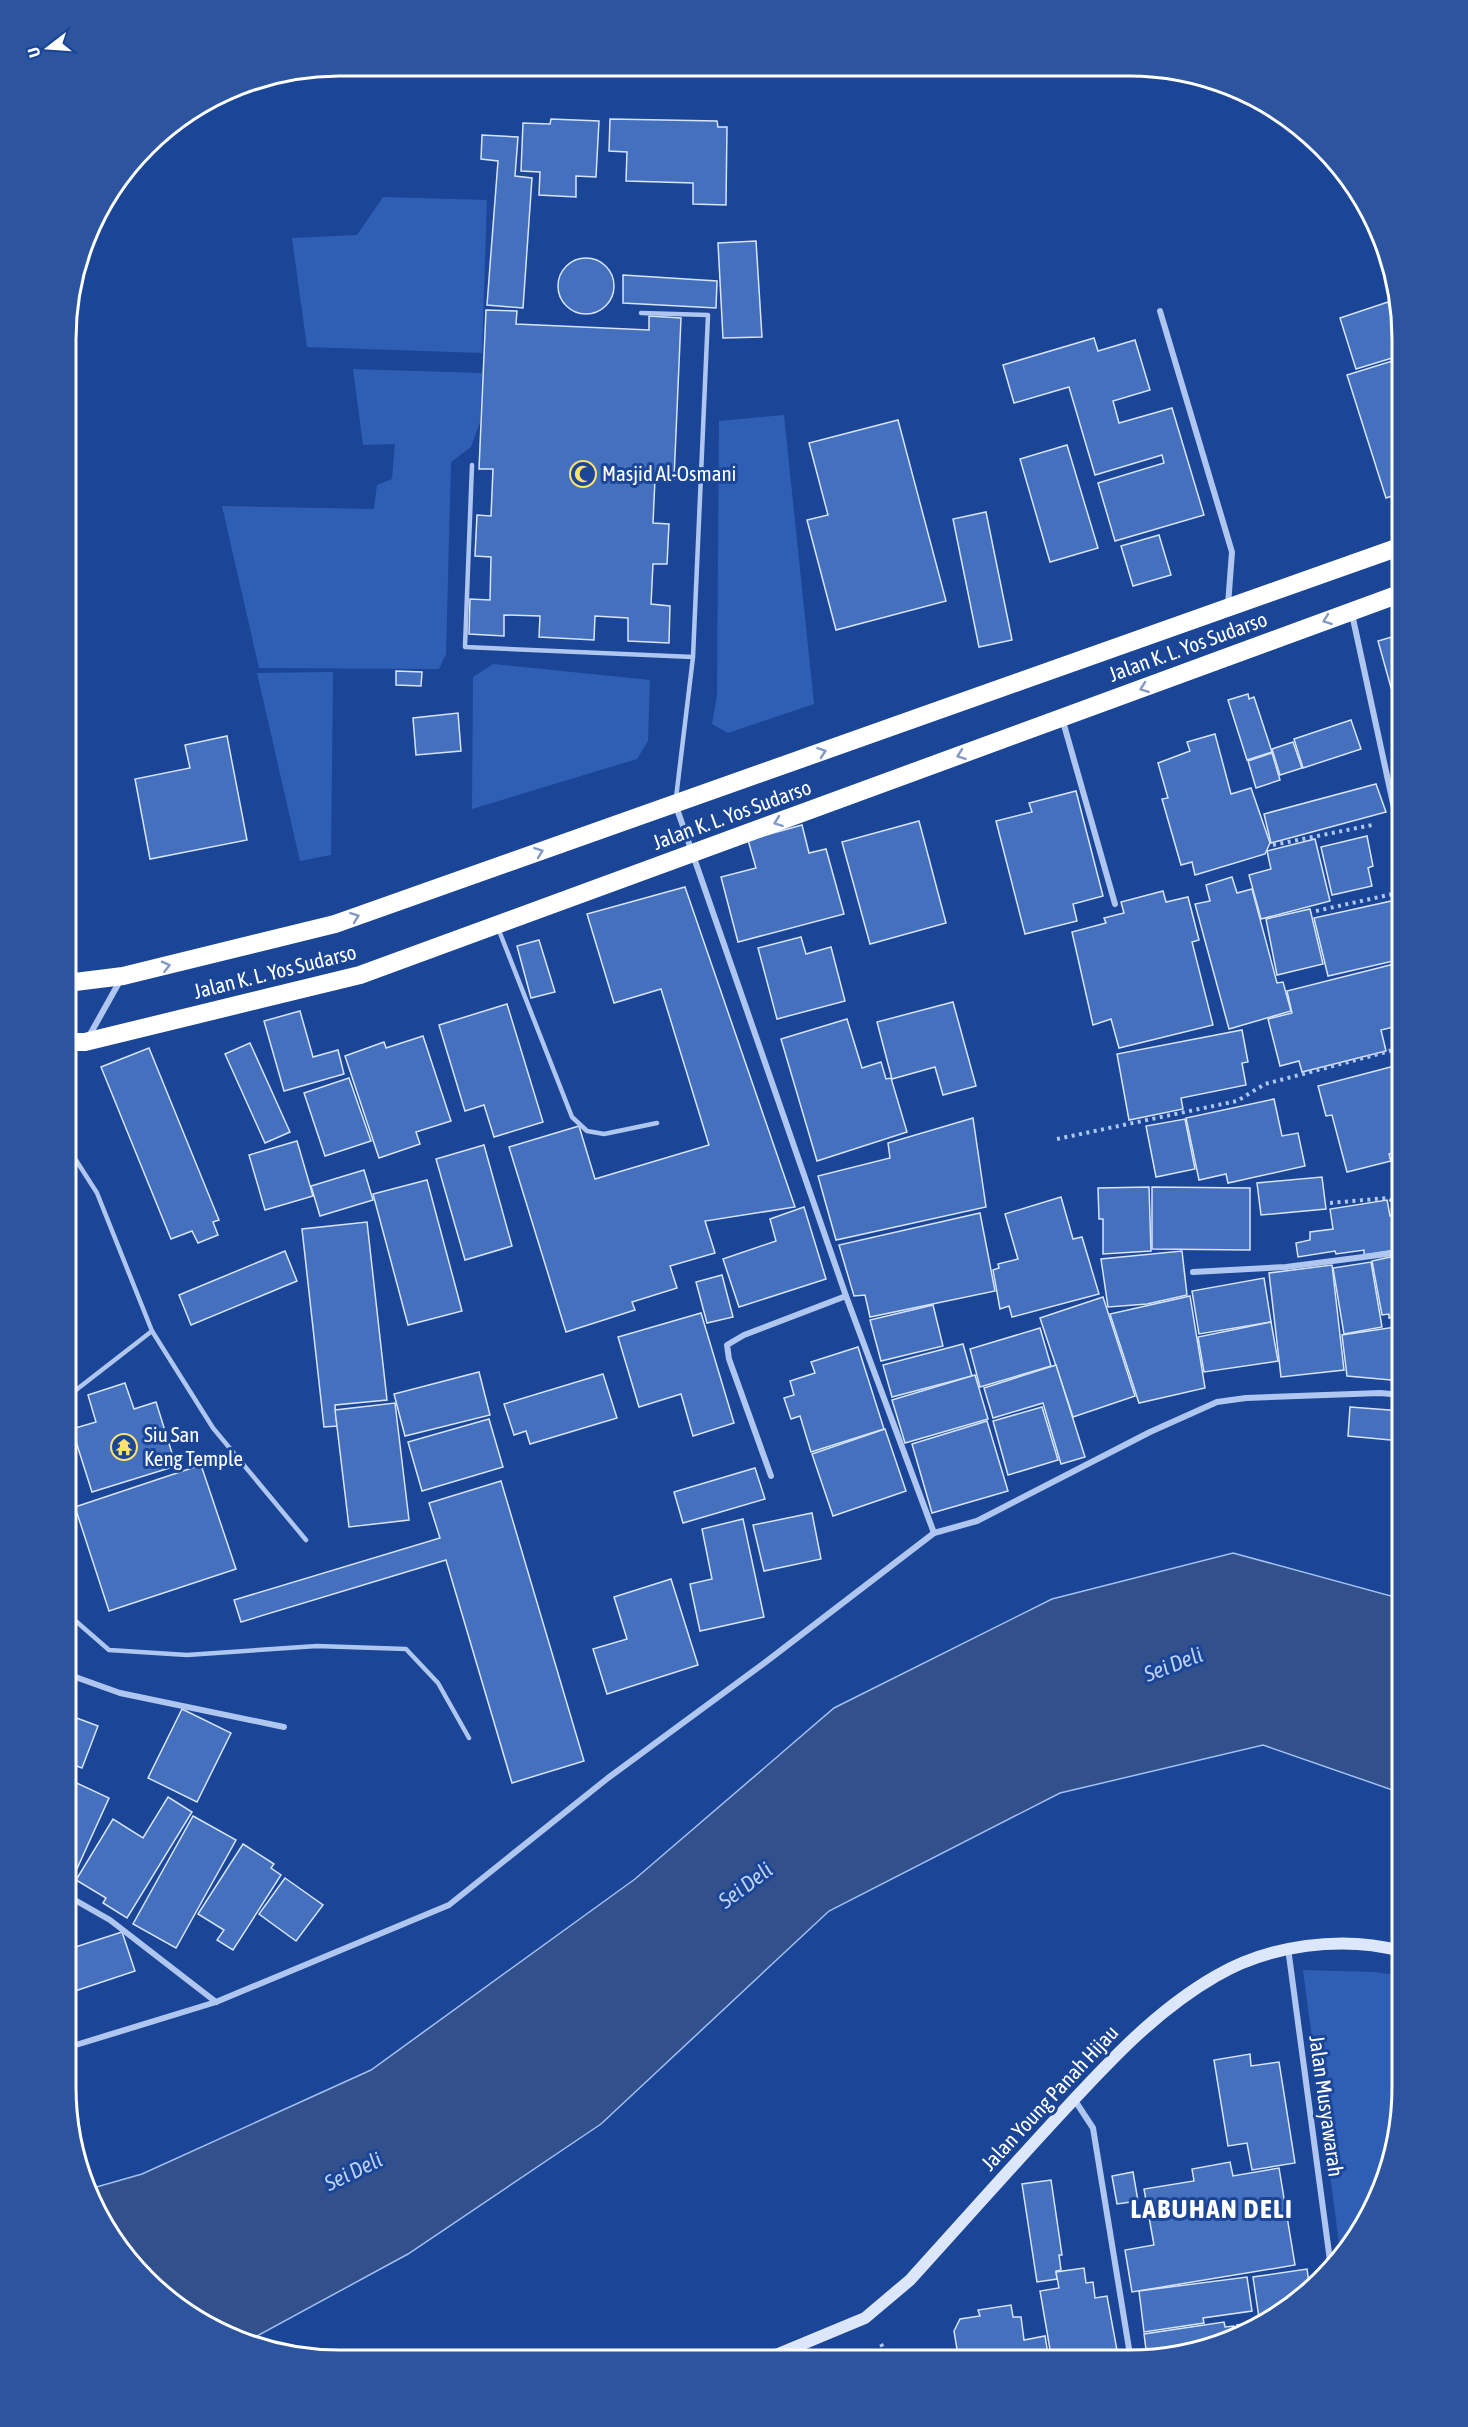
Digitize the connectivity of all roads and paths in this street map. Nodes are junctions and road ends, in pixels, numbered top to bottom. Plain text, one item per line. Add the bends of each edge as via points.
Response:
1 (1160, 311) dead end
2 (641, 313) dead end
3 (472, 465) dead end
4 (1392, 550) edge
5 (1392, 597) edge
6 (1227, 609) junction
7 (1351, 611) junction
8 (693, 657) junction
9 (1062, 718) junction
10 (1392, 797) edge
11 (675, 803) junction
12 (1392, 821) edge
13 (1273, 844) dead end
14 (693, 853) junction
15 (1392, 894) edge
16 (1115, 904) dead end
17 (1316, 911) dead end
18 (497, 926) junction
19 (123, 976) junction
20 (76, 982) edge
21 (76, 1042) edge
22 (1392, 1046) edge
23 (657, 1123) dead end
24 (1057, 1139) dead end
25 (76, 1160) edge
26 (1392, 1201) edge
27 (1330, 1203) dead end
28 (1392, 1253) edge
29 (1193, 1272) dead end
30 (846, 1296) junction
31 (152, 1330) junction
32 (76, 1390) edge
33 (1392, 1394) edge
34 (771, 1476) dead end
35 (934, 1533) junction
36 (306, 1540) dead end
37 (76, 1621) edge
38 (76, 1677) edge
39 (284, 1727) dead end
40 (469, 1738) dead end
41 (76, 1901) edge
42 (1287, 1948) junction
43 (1392, 1950) edge
44 (216, 2002) junction
45 (76, 2045) edge
46 (1074, 2099) junction
47 (1329, 2257) edge
48 (788, 2350) edge
49 (1129, 2350) edge

1 - 6 street via 1232,552
2 - 8 lane via 708,315
3 - 8 lane via 465,647
4 - 6 highway, Jalan K. L. Yos Sudarso
5 - 7 highway, Jalan K. L. Yos Sudarso
11 -> 6 highway, Jalan K. L. Yos Sudarso
7 -> 9 highway, Jalan K. L. Yos Sudarso
7 - 10 street
8 - 11 lane
9 -> 14 highway, Jalan K. L. Yos Sudarso
9 - 16 street
11 - 14 street
19 -> 11 highway, Jalan K. L. Yos Sudarso via 335,924
12 - 13 path
14 - 18 highway, Jalan K. L. Yos Sudarso
14 - 30 street
15 - 17 path
18 - 21 highway, Jalan K. L. Yos Sudarso via 360,975
18 - 23 lane via 572,1117 587,1131 604,1134
19 - 20 highway, Jalan K. L. Yos Sudarso
19 - 21 street
22 - 24 path via 1390,1051 1265,1084 1237,1101
25 - 31 lane via 97,1193
26 - 27 path
28 - 29 street via 1286,1267
30 - 34 street via 727,1345
30 - 35 street
31 - 32 lane
31 - 36 lane via 213,1428
33 - 35 street via 1217,1402 976,1521
35 - 44 street via 608,1778 449,1905
37 - 40 lane via 109,1650 187,1655 317,1646 406,1649 438,1683
38 - 39 street via 120,1693
41 - 44 street via 110,1920
42 - 43 street, Jalan Young Panah Hijau via 1338,1945
42 - 46 street, Jalan Young Panah Hijau via 1217,1975 1178,2001 1141,2031
42 - 47 street, Jalan Musyawarah
44 - 45 street
46 - 48 street, Jalan Young Panah Hijau via 910,2280 865,2318
46 - 49 street via 1093,2128

